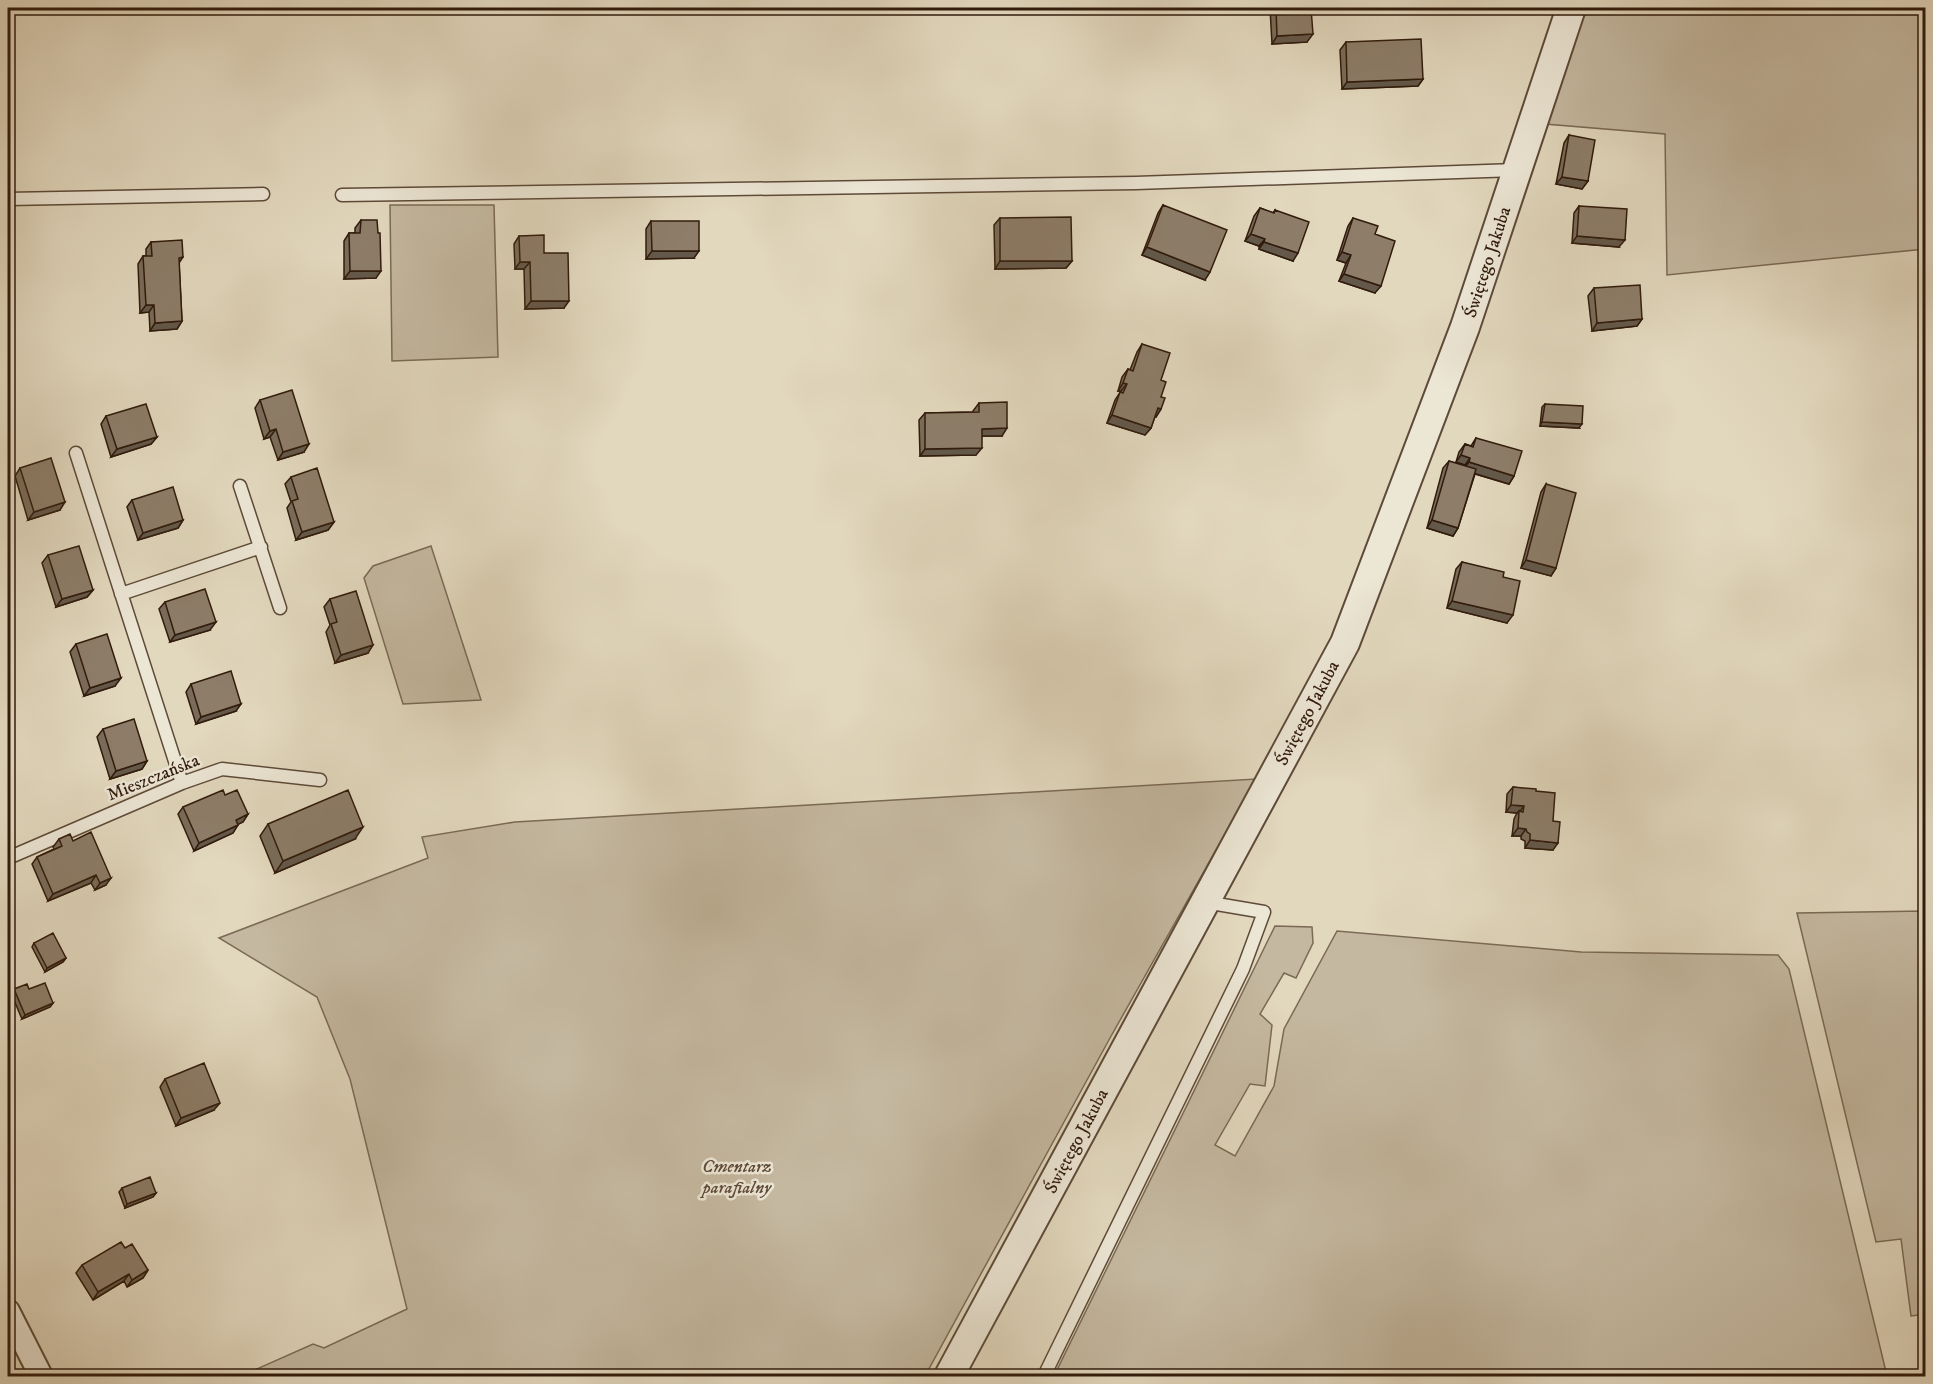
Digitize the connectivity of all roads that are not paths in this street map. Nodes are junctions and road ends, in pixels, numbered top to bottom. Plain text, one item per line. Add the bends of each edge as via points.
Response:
1 (1571, 8) edge
2 (1517, 170) junction
3 (263, 194) dead end
4 (342, 195) dead end
5 (8, 199) edge
6 (76, 453) dead end
7 (240, 486) dead end
8 (261, 547) junction
9 (121, 594) junction
10 (280, 608) dead end
11 (320, 780) dead end
12 (182, 783) junction
13 (8, 858) edge
14 (1205, 902) junction
15 (8, 1311) edge
16 (41, 1377) edge
17 (949, 1377) edge
18 (1044, 1377) edge

1 - 2 street, Świętego Jakuba
2 - 4 lane via 1136,183
2 - 14 street, Świętego Jakuba via 1465,327 1345,643
3 - 5 lane
6 - 9 lane
7 - 8 lane
8 - 9 lane
8 - 10 lane
9 - 12 lane
11 - 12 lane, Mieszczańska via 222,770
12 - 13 lane, Mieszczańska
14 - 17 street, Świętego Jakuba
14 - 18 lane via 1264,912 1243,969
15 - 16 street

